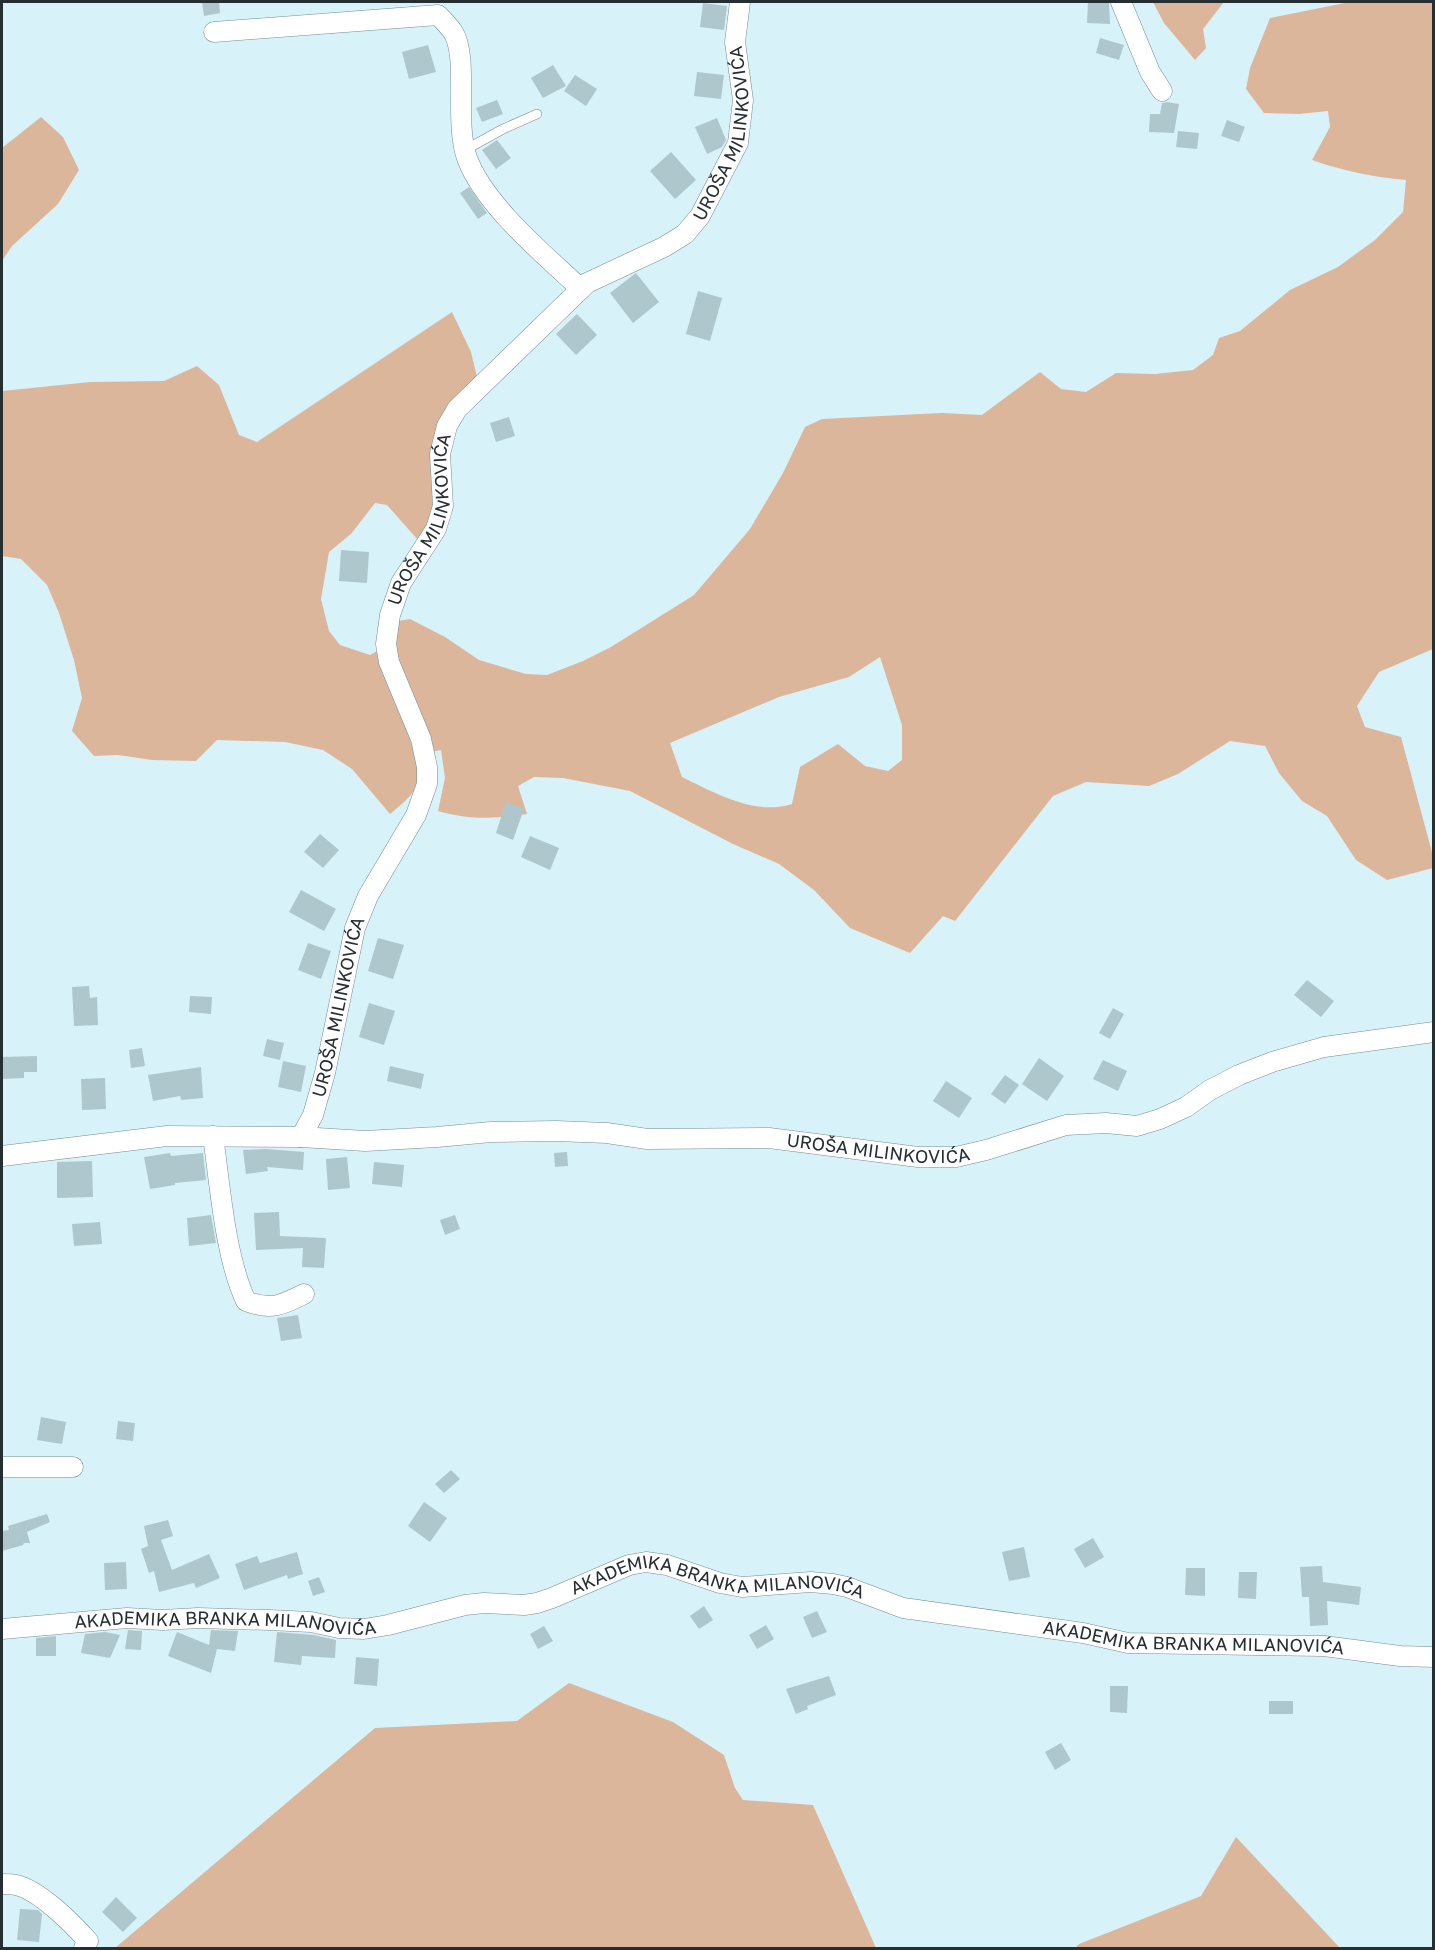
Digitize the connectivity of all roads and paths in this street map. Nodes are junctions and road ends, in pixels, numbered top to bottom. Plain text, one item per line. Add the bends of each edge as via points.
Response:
1 (740, 2) edge
2 (1120, 2) edge
3 (214, 32) dead end
4 (1162, 91) dead end
5 (537, 114) dead end
6 (465, 150) junction
7 (581, 289) junction
8 (1434, 1032) edge
9 (213, 1136) junction
10 (301, 1137) junction
11 (2, 1156) edge
12 (304, 1294) dead end
13 (2, 1467) edge
14 (73, 1467) dead end
15 (2, 1629) edge
16 (1434, 1657) edge
17 (2, 1884) edge
18 (84, 1948) edge

1 - 7 street, UROŠA MILINKOVIĆA via 735,42 743,100 741,124 738,143 716,188 685,234
2 - 4 street
3 - 6 street via 438,15 454,33 460,55
5 - 6 lane
6 - 7 street via 486,192 517,229
7 - 10 street, UROŠA MILINKOVIĆA via 457,409 447,426 440,454 443,506 436,529 401,583 390,615 386,644 389,662 421,739 427,784 416,815 368,896 355,928 325,1073 313,1115
8 - 10 street, UROŠA MILINKOVIĆA via 1324,1047 1272,1062 1239,1075 1186,1107 1149,1123 1066,1125 956,1157 860,1150 769,1137 647,1139 607,1132 490,1132 365,1141
9 - 10 street, UROŠA MILINKOVIĆA
9 - 11 street, UROŠA MILINKOVIĆA via 167,1136
9 - 12 street via 226,1223 246,1300 260,1306 279,1306
13 - 14 street
15 - 16 street, AKADEMIKA BRANKA MILANOVIĆA via 127,1618 290,1621 364,1629 465,1605 537,1603 629,1565 646,1562 742,1587 833,1584 903,1608 1128,1642 1324,1646
17 - 18 street via 17,1885 40,1897 88,1941

